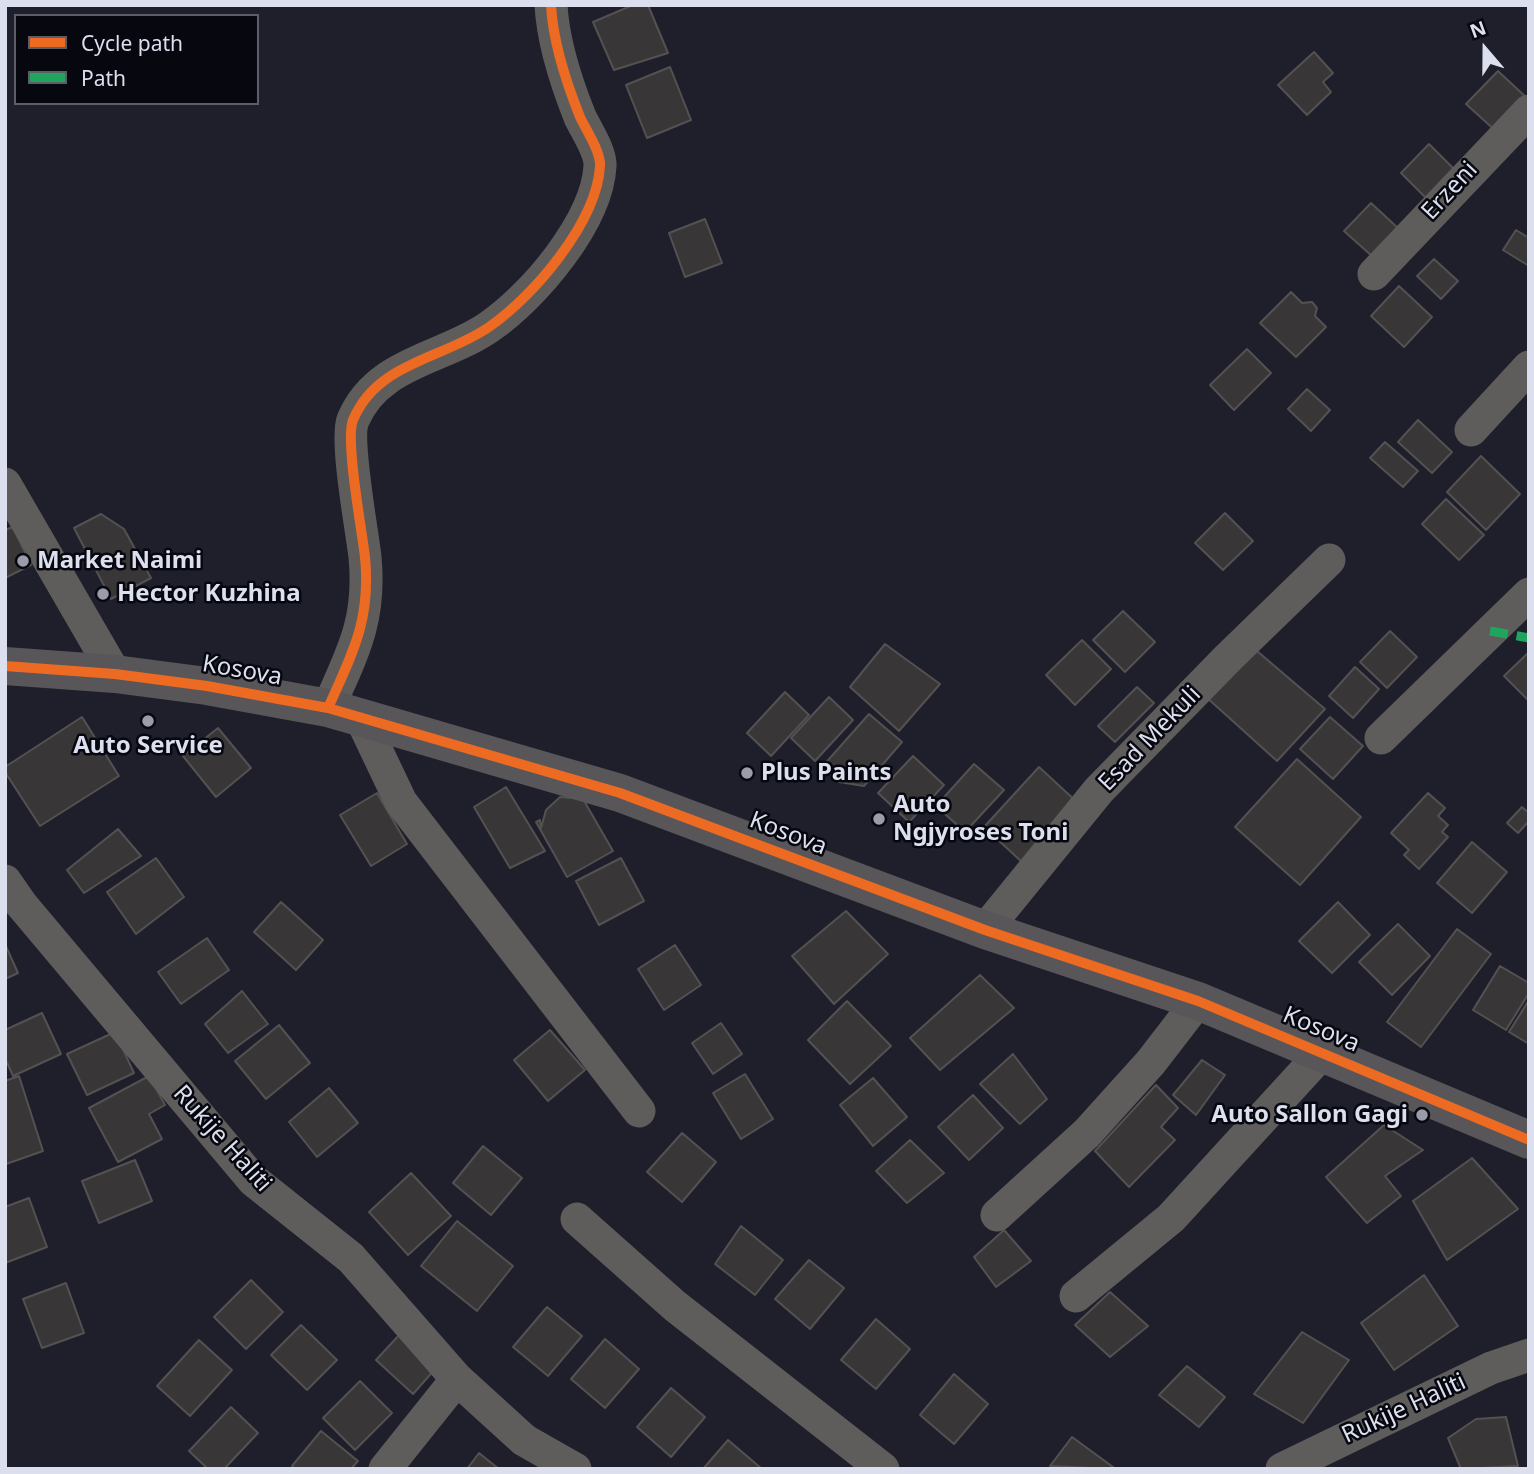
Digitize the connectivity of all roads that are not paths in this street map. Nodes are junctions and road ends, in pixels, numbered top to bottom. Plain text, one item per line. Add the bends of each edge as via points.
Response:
1 (551, 5) edge
2 (1529, 111) edge
3 (1374, 274) dead end
4 (1529, 368) edge
5 (1471, 430) dead end
6 (5, 484) edge
7 (1329, 560) dead end
8 (1529, 594) edge
9 (5, 666) edge
10 (115, 674) junction
11 (344, 713) junction
12 (1381, 738) dead end
13 (5, 881) edge
14 (985, 930) junction
15 (1198, 1001) junction
16 (1322, 1053) junction
17 (639, 1111) dead end
18 (1529, 1140) edge
19 (996, 1215) dead end
20 (577, 1219) dead end
21 (1076, 1296) dead end
22 (1529, 1356) edge
23 (457, 1379) junction
24 (385, 1469) edge
25 (575, 1469) edge
26 (883, 1469) edge
27 (1282, 1469) edge

1 - 11 street via 552,31 600,164 588,213 561,257 489,327 397,371 369,392 352,423 365,598
2 - 3 street, Erzeni
4 - 5 street
6 - 10 street
7 - 14 street, Esad Mekuli via 1100,790
8 - 12 street
9 - 10 street, Kosova
10 - 11 street, Kosova via 207,686
11 - 14 street, Kosova via 620,793
11 - 17 street via 401,802
13 - 23 street, Rukije Haliti via 253,1181 351,1258
14 - 15 street, Kosova
15 - 16 street, Kosova
15 - 19 street via 1087,1133
16 - 18 street, Kosova
16 - 21 street, Kosova via 1171,1218
20 - 26 street via 705,1331
22 - 27 street, Rukije Haliti via 1491,1368
23 - 24 street
23 - 25 street, Rukije Haliti via 524,1440

